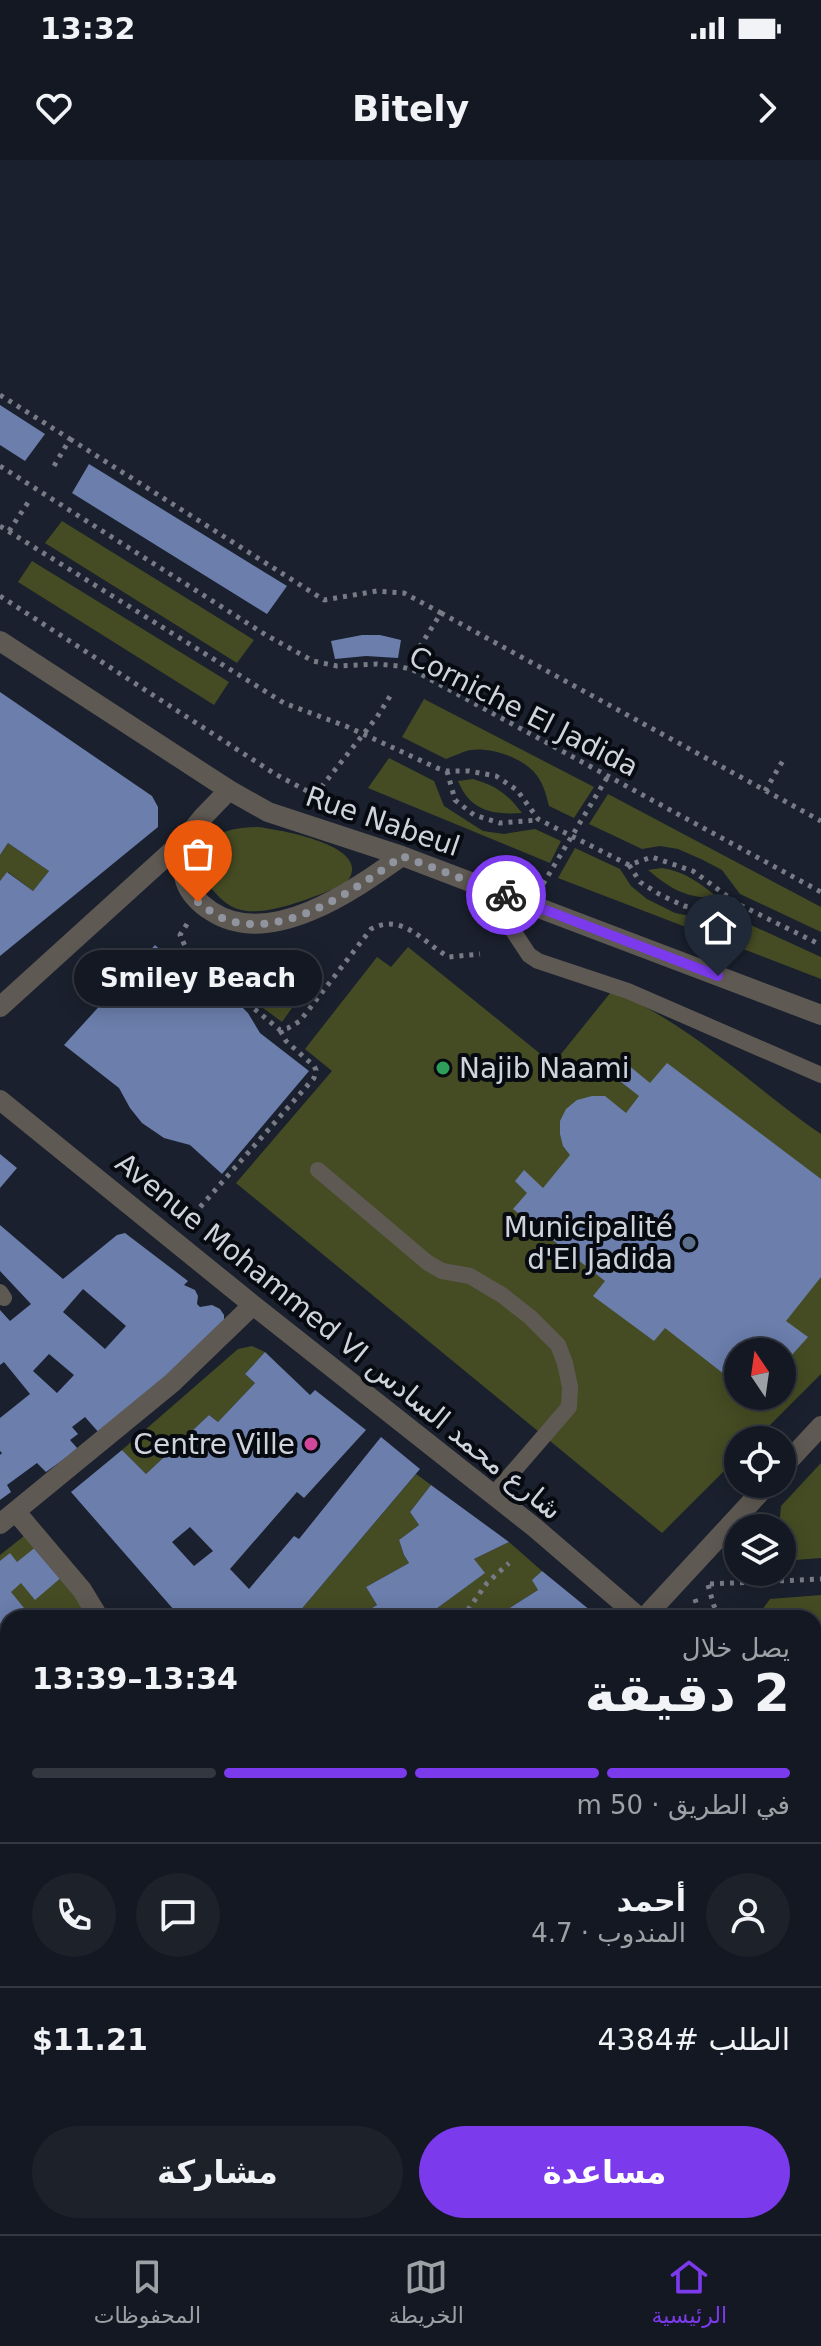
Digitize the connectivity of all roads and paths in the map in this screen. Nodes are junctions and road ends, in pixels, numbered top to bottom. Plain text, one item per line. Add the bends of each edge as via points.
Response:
1 (0, 395) edge
2 (70, 439) junction
3 (0, 466) edge
4 (51, 471) dead end
5 (31, 498) dead end
6 (0, 526) edge
7 (9, 531) junction
8 (0, 596) edge
9 (441, 613) junction
10 (0, 641) edge
11 (414, 656) dead end
12 (392, 693) dead end
13 (364, 734) junction
14 (785, 757) dead end
15 (447, 771) junction
16 (608, 776) junction
17 (229, 790) junction
18 (765, 791) junction
19 (315, 795) junction
20 (340, 808) dead end
21 (538, 819) junction
22 (821, 821) edge
23 (572, 837) junction
24 (183, 841) junction
25 (402, 856) junction
26 (629, 865) junction
27 (484, 887) junction
28 (541, 888) dead end
29 (821, 892) edge
30 (738, 904) junction
31 (205, 907) junction
32 (821, 945) edge
33 (480, 954) dead end
34 (0, 1007) edge
35 (821, 1015) edge
36 (280, 1030) junction
37 (821, 1075) edge
38 (0, 1100) edge
39 (318, 1170) dead end
40 (172, 1239) junction
41 (253, 1305) junction
42 (821, 1426) edge
43 (796, 1453) edge
44 (493, 1495) junction
45 (755, 1498) edge
46 (8, 1518) edge
47 (509, 1563) dead end
48 (821, 1579) edge
49 (708, 1584) junction
50 (671, 1589) junction
51 (94, 1610) edge
52 (468, 1610) edge
53 (632, 1610) edge
54 (650, 1610) edge
55 (717, 1610) edge

1 - 2 path
2 - 4 path
2 - 9 path via 324,600 377,591 404,593
3 - 16 path, Corniche El Jadida via 313,661 413,670
5 - 7 path
6 - 7 path
7 - 13 path via 284,703
8 - 19 path
9 - 11 path
9 - 18 path
10 - 17 street, Rue Nabeul
12 - 13 path
13 - 15 path
13 - 19 path
14 - 18 path
15 - 21 path via 496,776 517,790
15 - 21 path via 455,800 474,815 500,823
16 - 23 path
16 - 29 path, Corniche El Jadida
17 - 24 street
17 - 25 street, Rue Nabeul via 268,812
18 - 22 path
19 - 20 path
21 - 23 path
23 - 26 path
23 - 28 path
24 - 31 street via 186,886
24 - 34 street
25 - 27 street, Rue Nabeul
25 - 31 street via 340,898 271,922 224,919
26 - 30 path via 652,857 671,862 693,871
26 - 30 path via 640,882 684,906
27 - 35 street, Rue Nabeul
27 - 37 lane via 538,961 628,991
30 - 32 path
31 - 36 path via 180,935 189,955
33 - 36 path via 449,957 407,927 381,924 371,929 300,1021
36 - 40 path via 314,1066 314,1078
38 - 40 street, Avenue Mohammed VI شارع محمد السادس
39 - 44 lane via 428,1263 470,1276 502,1295 558,1345 570,1387 569,1407
40 - 41 street, Avenue Mohammed VI شارع محمد السادس
41 - 44 street, Avenue Mohammed VI شارع محمد السادس
41 - 46 street via 172,1383
42 - 43 street
44 - 53 street, Avenue Mohammed VI شارع محمد السادس
45 - 50 street
46 - 51 street via 82,1590
47 - 52 path
48 - 49 path
49 - 50 path
49 - 55 path
50 - 54 street

